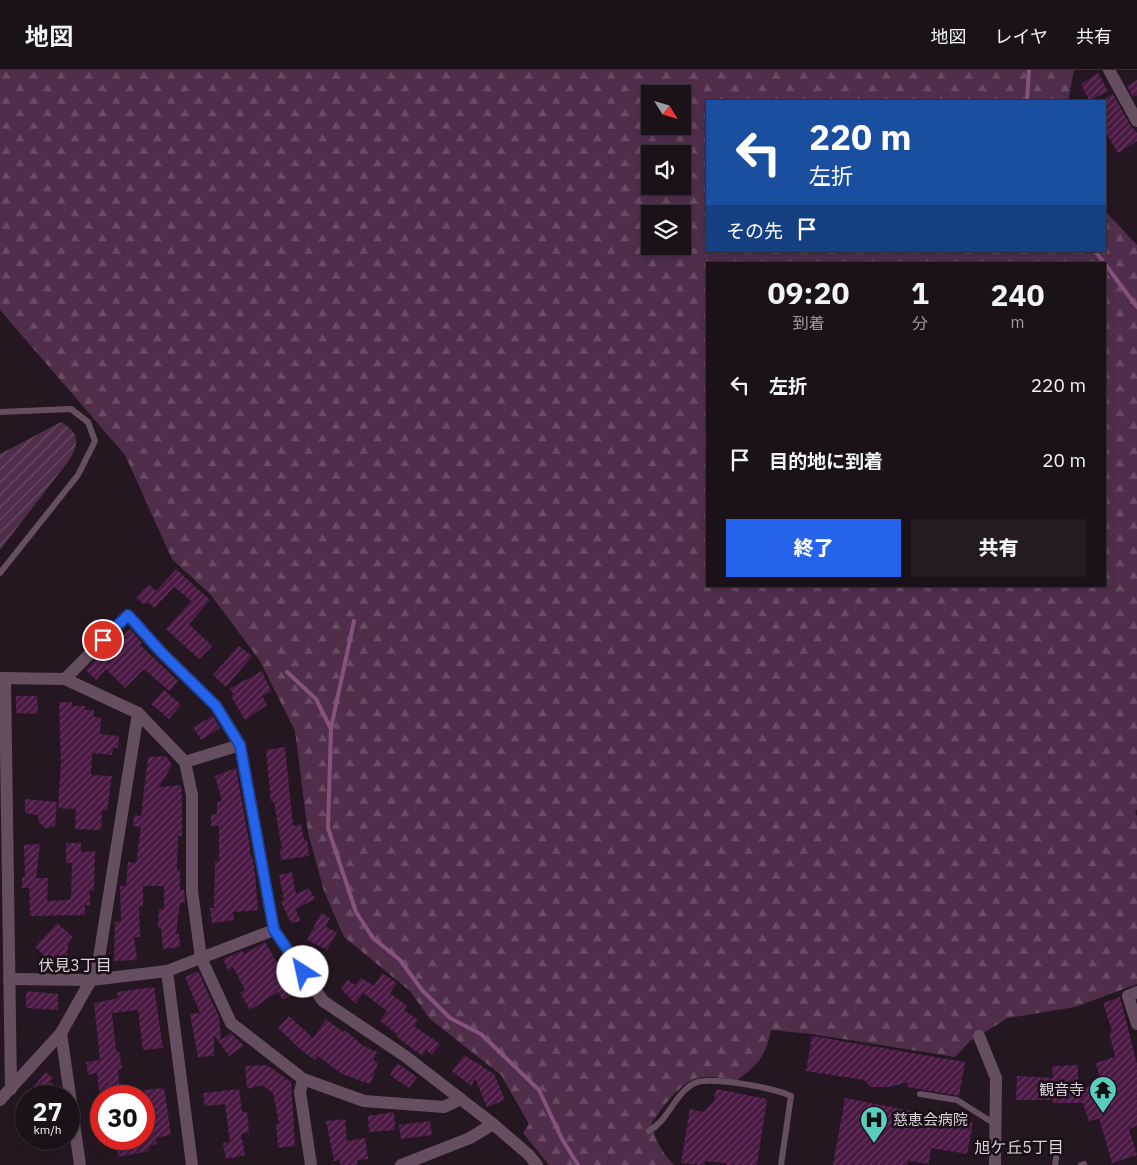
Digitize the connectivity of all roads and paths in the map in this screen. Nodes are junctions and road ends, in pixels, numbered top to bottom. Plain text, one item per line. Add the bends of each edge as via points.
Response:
1 (1109, 70) edge
2 (1137, 121) edge
3 (0, 412) edge
4 (0, 573) edge
5 (3, 678) edge
6 (65, 679) junction
7 (138, 713) junction
8 (3, 740) edge
9 (240, 745) junction
10 (185, 762) junction
11 (274, 930) junction
12 (4, 958) edge
13 (201, 958) junction
14 (167, 971) junction
15 (9, 979) junction
16 (91, 980) junction
17 (1137, 992) edge
18 (1137, 1024) edge
19 (62, 1032) junction
20 (979, 1036) dead end
21 (303, 1079) junction
22 (10, 1089) junction
23 (920, 1094) dead end
24 (461, 1099) junction
25 (0, 1100) edge
26 (493, 1124) junction
27 (995, 1124) junction
28 (649, 1131) dead end
29 (1059, 1141) dead end
30 (80, 1165) edge
31 (192, 1165) edge
32 (311, 1165) edge
33 (401, 1165) edge
34 (537, 1165) edge
35 (782, 1165) edge
36 (995, 1165) edge
37 (1055, 1165) edge

1 - 2 street
3 - 4 lane via 71,409 88,422 95,441 78,475
5 - 6 street
5 - 8 street
6 - 7 street
6 - 9 street via 128,615 216,706
7 - 10 street
7 - 16 street via 99,958
8 - 12 street
9 - 10 street
9 - 11 street
10 - 13 street via 192,795 192,891
11 - 13 street
11 - 24 street via 323,1001 405,1056
12 - 15 street
13 - 14 street
13 - 21 street via 231,1023
14 - 16 street
14 - 31 street
15 - 16 street
15 - 22 street
16 - 19 street
17 - 18 street via 1128,996
19 - 22 street
19 - 30 street
20 - 27 street via 996,1078
21 - 24 street via 364,1101 444,1107
21 - 32 street via 300,1092
22 - 25 street
23 - 27 lane via 957,1100
24 - 26 street
26 - 33 street via 470,1138
26 - 34 street
27 - 36 street
28 - 35 lane via 665,1118 684,1092 704,1080 784,1093 791,1096
29 - 37 lane

